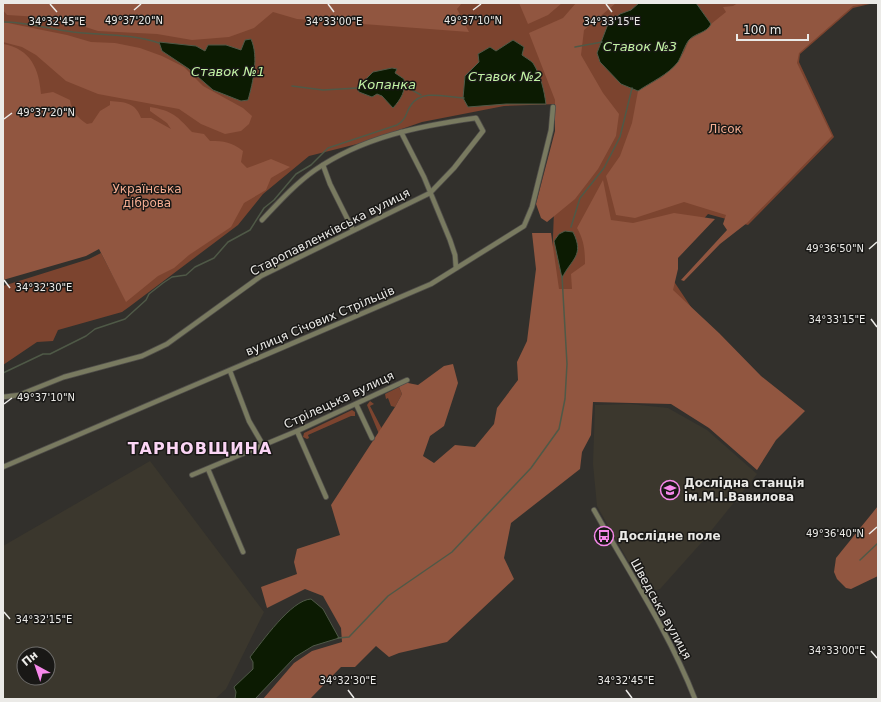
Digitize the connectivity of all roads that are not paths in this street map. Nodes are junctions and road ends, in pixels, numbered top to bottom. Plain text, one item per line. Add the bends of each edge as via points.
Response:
1 (552, 107) dead end
2 (401, 132) junction
3 (323, 165) junction
4 (430, 193) junction
5 (262, 220) dead end
6 (353, 230) junction
7 (456, 268) junction
8 (230, 371) junction
9 (406, 380) dead end
10 (3, 397) edge
11 (356, 404) junction
12 (297, 431) junction
13 (372, 438) dead end
14 (263, 445) junction
15 (3, 467) edge
16 (208, 469) junction
17 (192, 475) dead end
18 (326, 497) dead end
19 (594, 510) dead end
20 (243, 552) dead end
21 (695, 699) edge

1 - 7 street, вулиця Січових Стрільців via 551,130 532,207 524,226
2 - 3 street via 357,146
2 - 4 street
2 - 4 street, Старопавленківська вулиця via 476,118 483,131
3 - 5 street via 290,191
3 - 6 street
4 - 6 street, Старопавленківська вулиця
4 - 7 street via 450,240
6 - 10 street, Старопавленківська вулиця via 261,276 168,344 148,353 64,377 19,395
7 - 8 street, вулиця Січових Стрільців via 431,284
8 - 14 street via 249,421
8 - 15 street, вулиця Січових Стрільців
9 - 11 street, Стрілецька вулиця
11 - 12 street, Стрілецька вулиця
11 - 13 street
12 - 14 street, Стрілецька вулиця
12 - 18 street
14 - 16 street, Стрілецька вулиця
16 - 17 street, Стрілецька вулиця
16 - 20 street
19 - 21 street, Шведська вулиця via 666,635

